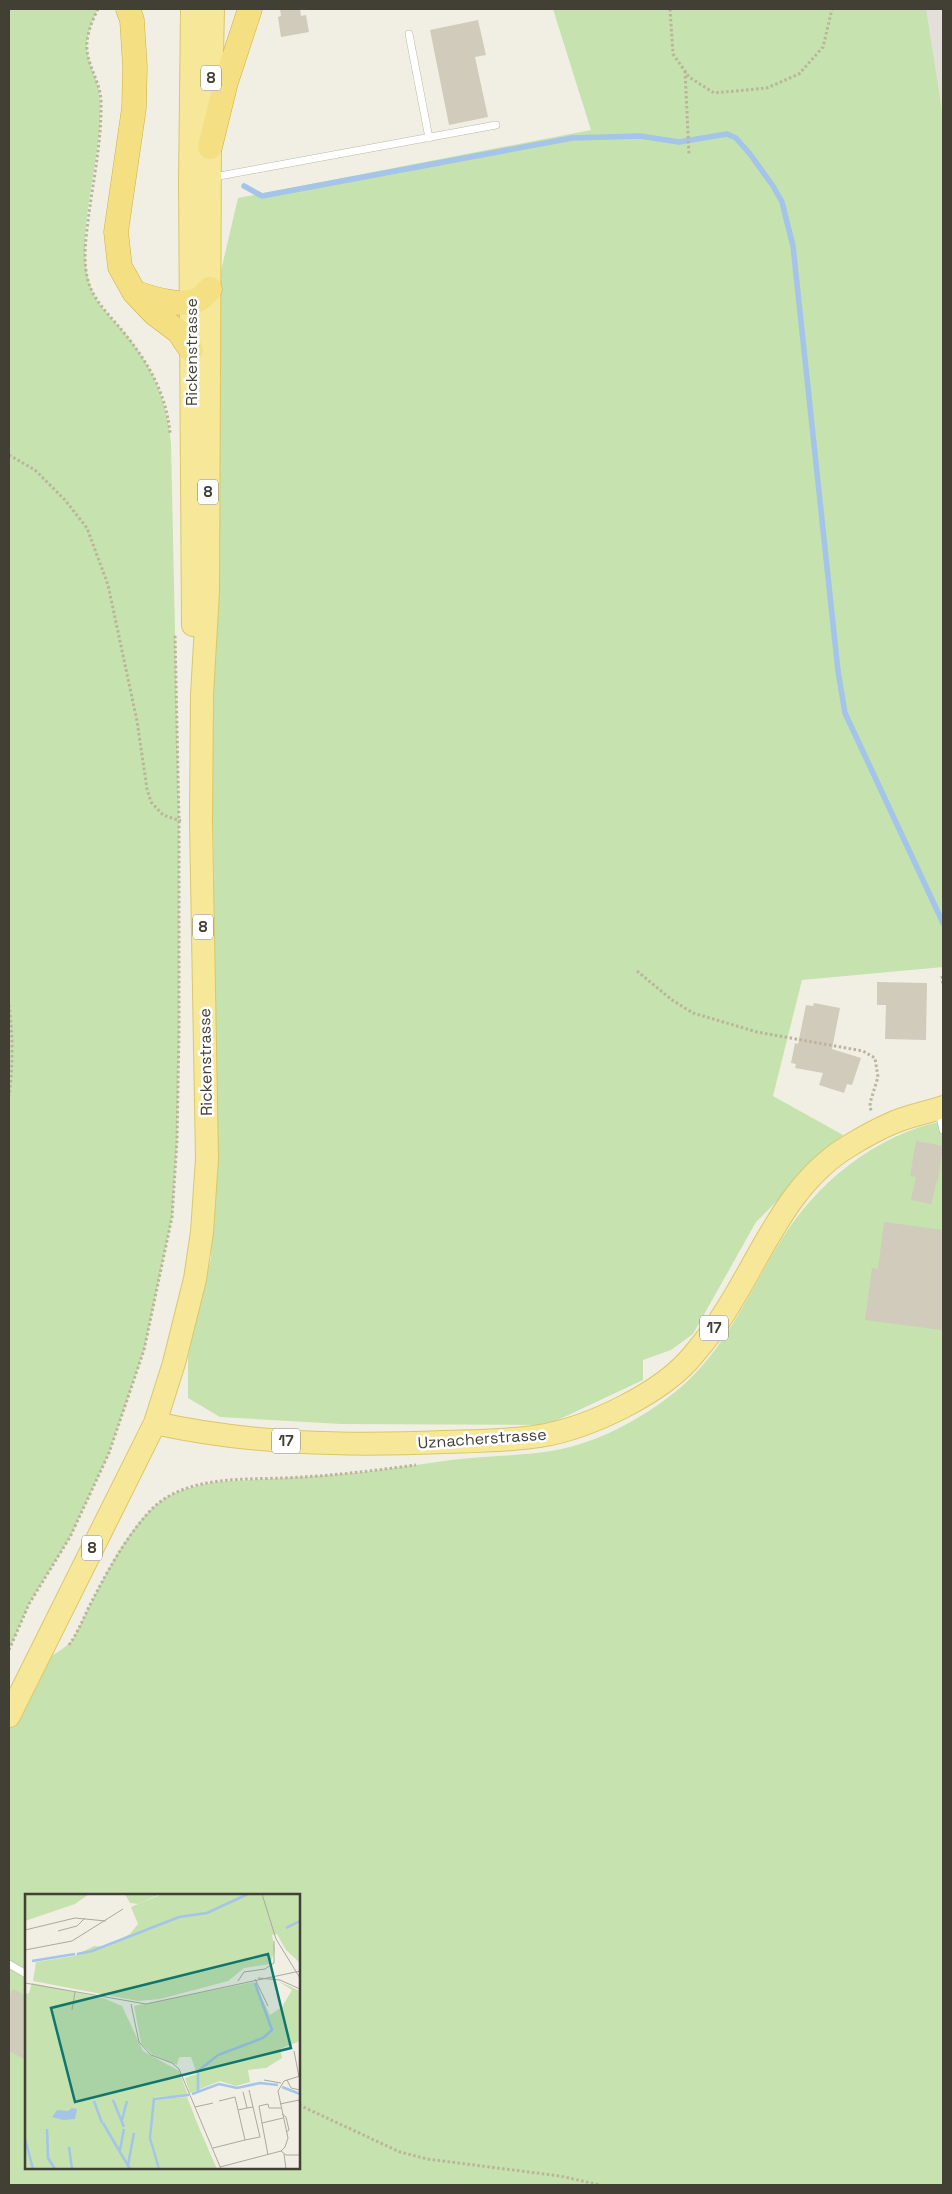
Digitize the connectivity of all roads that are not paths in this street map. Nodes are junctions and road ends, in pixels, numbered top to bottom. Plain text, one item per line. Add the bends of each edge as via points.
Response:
1 (128, 9) edge
2 (192, 9) edge
3 (213, 9) edge
4 (250, 9) edge
5 (409, 34) dead end
6 (496, 125) dead end
7 (429, 138) junction
8 (210, 147) junction
9 (210, 178) junction
10 (134, 292) junction
11 (200, 295) junction
12 (191, 350) junction
13 (202, 695) junction
14 (942, 1115) edge
15 (155, 1424) junction
16 (9, 1716) edge
17 (9, 1964) edge
18 (25, 1973) edge

1 - 10 highway via 135,58 134,108 116,232 120,266
2 - 11 main road, Rickenstrasse / 8
3 - 8 main road, Rickenstrasse / 8
4 - 8 highway via 226,82
5 - 7 lane
6 - 7 lane
7 - 9 lane
8 - 9 main road, Rickenstrasse / 8
9 - 11 main road, Rickenstrasse / 8
10 - 11 highway via 160,301
10 - 12 highway via 179,332
11 - 12 main road, Rickenstrasse / 8
11 - 13 main road, Rickenstrasse / 8 via 208,591
12 - 13 main road, Rickenstrasse / 8 via 193,647
13 - 15 main road, Rickenstrasse / 8 via 207,1159 195,1279
14 - 15 main road, Uznacherstrasse / 17 via 891,1123 847,1147 811,1176 773,1227 725,1312 693,1356 661,1384 622,1408 590,1422 542,1436 338,1445 200,1434
15 - 16 main road, 8
17 - 18 lane

